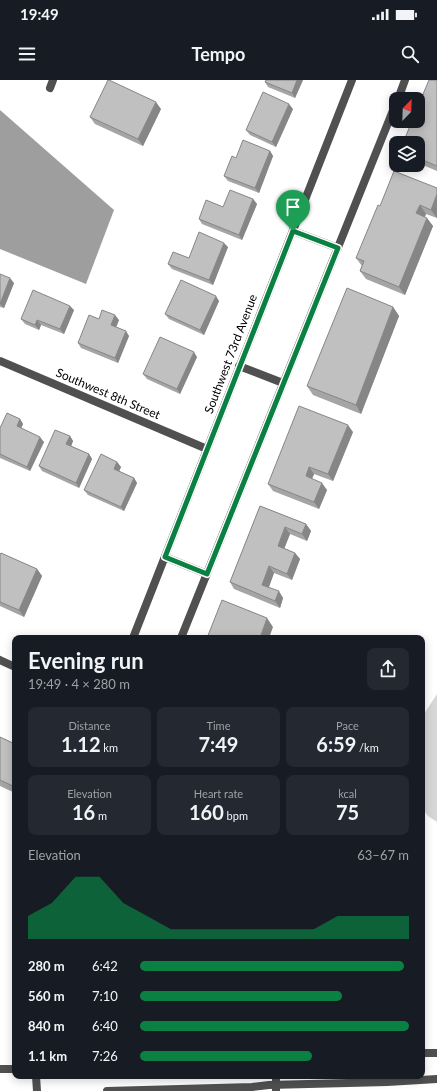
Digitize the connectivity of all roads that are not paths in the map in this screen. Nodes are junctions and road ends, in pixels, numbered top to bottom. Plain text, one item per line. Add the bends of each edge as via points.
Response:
1 (352, 80) edge
2 (405, 80) edge
3 (401, 92) edge
4 (389, 120) edge
5 (293, 231) junction
6 (338, 248) junction
7 (0, 361) edge
8 (239, 366) junction
9 (283, 383) junction
10 (207, 449) junction
11 (165, 557) junction
12 (207, 574) junction
13 (134, 635) edge
14 (182, 635) edge
15 (0, 660) edge
16 (12, 666) edge
17 (425, 1053) edge
18 (437, 1053) edge
19 (0, 1069) edge
20 (12, 1069) edge
21 (36, 1079) edge
22 (437, 1079) edge
23 (276, 1088) edge
24 (37, 1091) edge
25 (106, 1091) edge
26 (128, 1091) edge

1 - 5 street, Southwest 73rd Avenue
2 - 3 street
4 - 6 street
5 - 6 street
5 - 8 street, Southwest 73rd Avenue
6 - 9 street
7 - 10 street, Southwest 8th Street
8 - 9 street
8 - 10 street, Southwest 73rd Avenue
9 - 12 street
10 - 11 street, Southwest 73rd Avenue
11 - 12 street
11 - 13 street, Southwest 73rd Avenue
12 - 14 street
15 - 16 street
17 - 18 street
19 - 20 street
21 - 24 street
22 - 23 street
23 - 26 street
25 - 26 street

